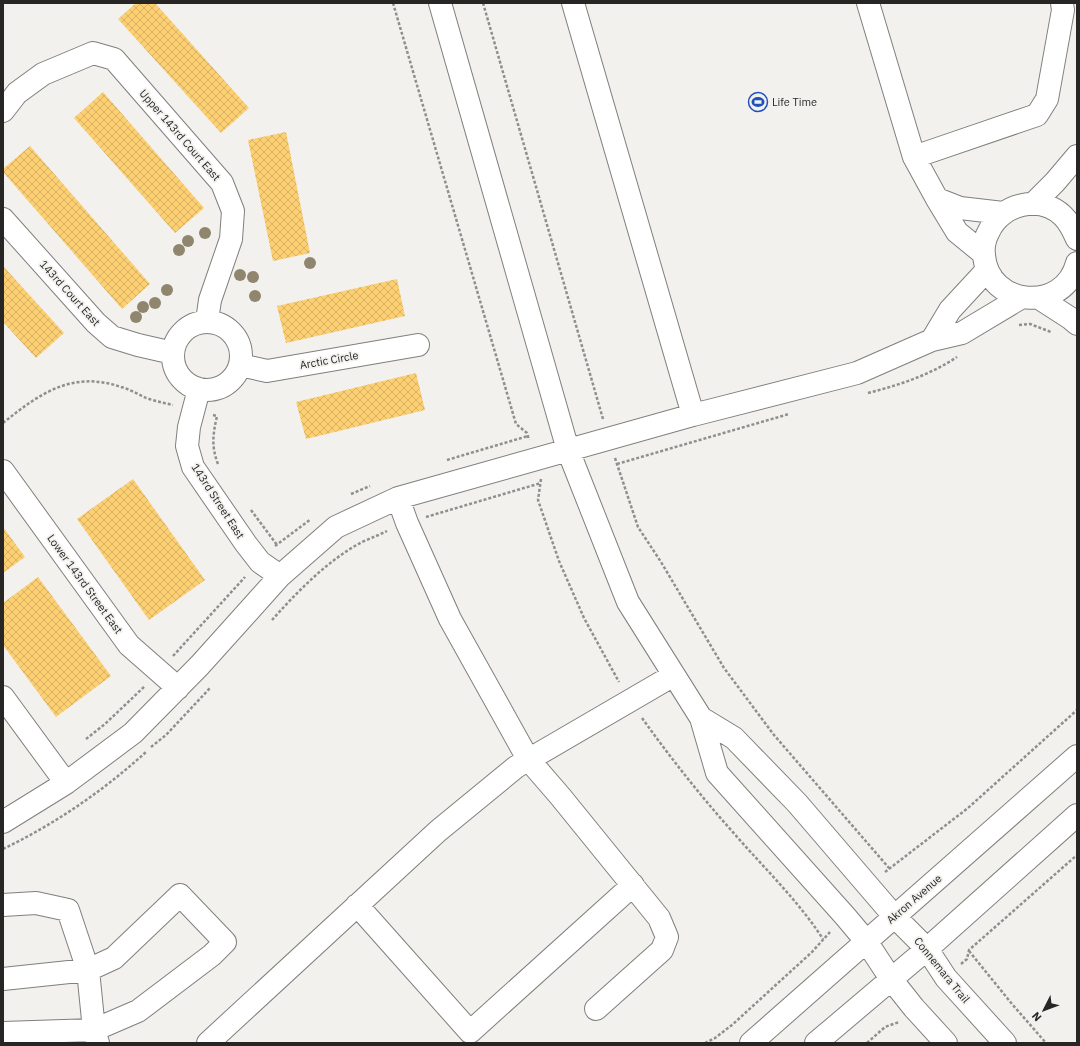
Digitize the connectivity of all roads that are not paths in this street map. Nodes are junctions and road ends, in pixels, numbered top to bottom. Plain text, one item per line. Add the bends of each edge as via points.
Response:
1 (440, 3) edge
2 (573, 3) edge
3 (868, 3) edge
4 (1062, 3) edge
5 (3, 111) edge
6 (1077, 156) edge
7 (914, 157) junction
8 (937, 199) junction
9 (1033, 204) junction
10 (1003, 212) junction
11 (3, 219) edge
12 (1077, 239) edge
13 (986, 262) junction
14 (1077, 263) edge
15 (1031, 298) junction
16 (207, 321) junction
17 (1077, 324) edge
18 (932, 340) junction
19 (418, 345) dead end
20 (173, 353) junction
21 (240, 364) junction
22 (190, 401) junction
23 (693, 415) junction
24 (568, 450) junction
25 (3, 471) edge
26 (398, 498) junction
27 (280, 576) junction
28 (674, 675) junction
29 (178, 688) junction
30 (3, 697) edge
31 (701, 718) junction
32 (1077, 756) edge
33 (528, 759) junction
34 (66, 783) junction
35 (1077, 815) edge
36 (3, 822) edge
37 (633, 885) junction
38 (3, 905) edge
39 (357, 905) junction
40 (894, 916) junction
41 (866, 941) junction
42 (927, 949) junction
43 (88, 970) junction
44 (3, 979) edge
45 (891, 979) junction
46 (596, 1009) dead end
47 (3, 1033) edge
48 (96, 1037) edge
49 (208, 1043) edge
50 (751, 1043) edge
51 (816, 1043) edge
52 (946, 1043) edge
53 (1005, 1043) edge

1 - 24 street
2 - 23 street
3 - 7 street
4 - 7 street via 1063,10 1047,99 1038,115
5 - 16 street, Upper 143rd Court East via 17,93 43,74 93,53 114,59 222,182 233,211 231,238 210,300
6 - 9 street
7 - 8 street
8 - 10 street via 960,208
8 - 13 street via 957,232
9 - 10 street
9 - 12 street via 1048,207 1062,215 1072,226
10 - 13 street via 992,224 985,238
11 - 20 street, 143rd Court East via 96,323 112,337
13 - 15 street via 996,284 1009,293
13 - 18 street via 950,310
14 - 15 street via 1066,284 1054,294
15 - 17 street
15 - 18 street via 962,333
16 - 20 street via 190,325 184,330 174,344
16 - 21 street via 217,323 234,335 239,344
18 - 23 street via 857,373
19 - 21 street, Arctic Circle via 267,371
20 - 22 street via 175,369 185,382
21 - 22 street via 232,380
22 - 27 street, 143rd Street East via 187,446 193,467 260,562
23 - 24 street
24 - 26 street
24 - 28 street via 628,602
25 - 29 street, Lower 143rd Street East via 129,645
26 - 27 street via 336,527
26 - 33 street via 450,619
27 - 29 street
28 - 31 street
28 - 33 street
29 - 34 street via 133,733
30 - 34 street
31 - 40 street, Connemara Trail via 734,738 797,803
31 - 41 street via 718,773
32 - 40 street, Akron Avenue
33 - 37 street
33 - 39 street via 438,831
34 - 36 street
35 - 42 street
37 - 39 street via 470,1032
37 - 46 street via 659,918 667,937 662,950
38 - 43 street via 36,903 68,910
39 - 49 street
40 - 41 street, Akron Avenue
40 - 42 street, Connemara Trail
41 - 45 street
41 - 50 street, Akron Avenue
42 - 45 street
42 - 53 street, Connemara Trail via 946,978
43 - 44 street
43 - 48 street
43 - 48 street via 114,958 180,895 225,942 212,955 138,1011
45 - 51 street
45 - 52 street
47 - 48 street

